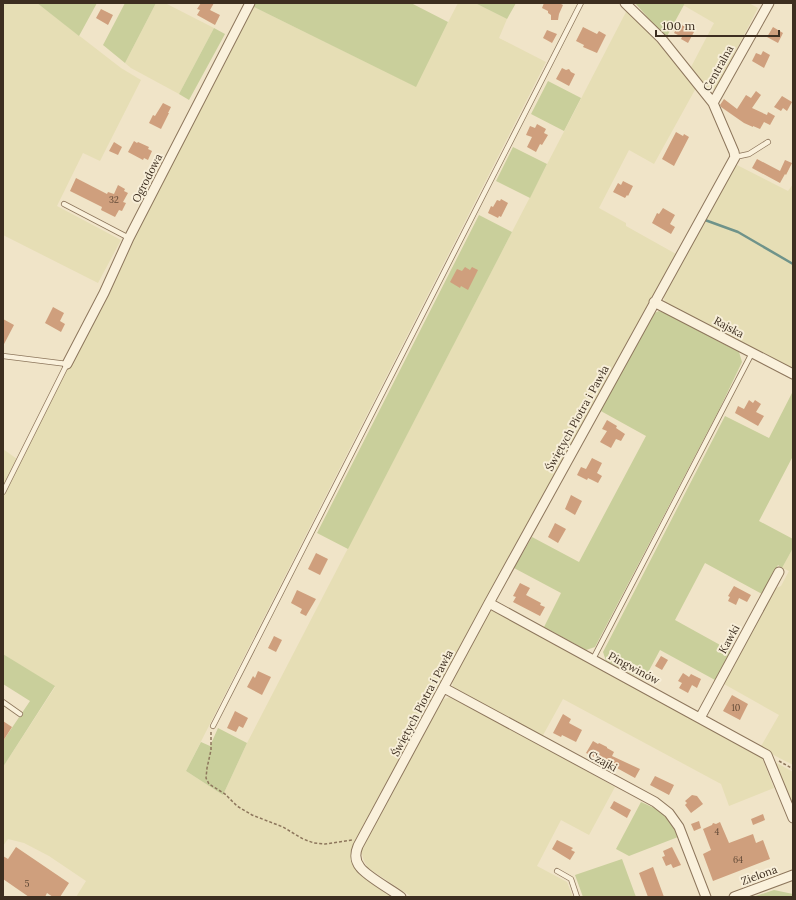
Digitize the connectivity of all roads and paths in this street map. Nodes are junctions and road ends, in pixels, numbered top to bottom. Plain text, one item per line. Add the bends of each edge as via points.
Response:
1 (250, 3) edge
2 (582, 3) edge
3 (625, 3) edge
4 (769, 3) edge
5 (712, 103) junction
6 (768, 142) dead end
7 (735, 157) junction
8 (64, 204) dead end
9 (130, 238) junction
10 (654, 302) junction
11 (752, 352) junction
12 (3, 356) edge
13 (67, 364) junction
14 (793, 374) edge
15 (3, 492) edge
16 (779, 572) dead end
17 (489, 603) junction
18 (593, 659) junction
19 (444, 688) junction
20 (3, 702) edge
21 (20, 714) dead end
22 (700, 718) junction
23 (214, 726) joint
24 (767, 755) junction
25 (793, 769) edge
26 (793, 818) edge
27 (360, 842) junction
28 (557, 871) dead end
29 (793, 875) edge
30 (402, 897) edge
31 (578, 897) edge
32 (706, 897) edge
33 (734, 897) edge

1 - 9 street, Ogrodowa
2 - 23 lane
3 - 5 street via 661,38
4 - 5 street, Centralna
5 - 7 street
6 - 7 lane via 749,154
7 - 10 street, Świętych Piotra i Pawła
8 - 9 lane
9 - 13 street, Ogrodowa
10 - 11 street, Rajska
10 - 17 street, Świętych Piotra i Pawła
11 - 14 street, Rajska
11 - 18 lane
12 - 13 lane
13 - 15 lane
16 - 22 street, Kawki
17 - 18 street, Pingwinów
17 - 19 street, Świętych Piotra i Pawła
18 - 22 street, Pingwinów
19 - 27 street, Świętych Piotra i Pawła
19 - 32 street, Czajki via 655,802 669,813 679,827
20 - 21 lane
22 - 24 street, Pingwinów
23 - 27 path via 206,778 237,806 314,843 325,844 350,839
24 - 25 path
24 - 26 street
27 - 30 street, Świętych Piotra i Pawła via 356,851 357,863 363,871
28 - 31 lane via 571,879
29 - 33 street, Zielona

